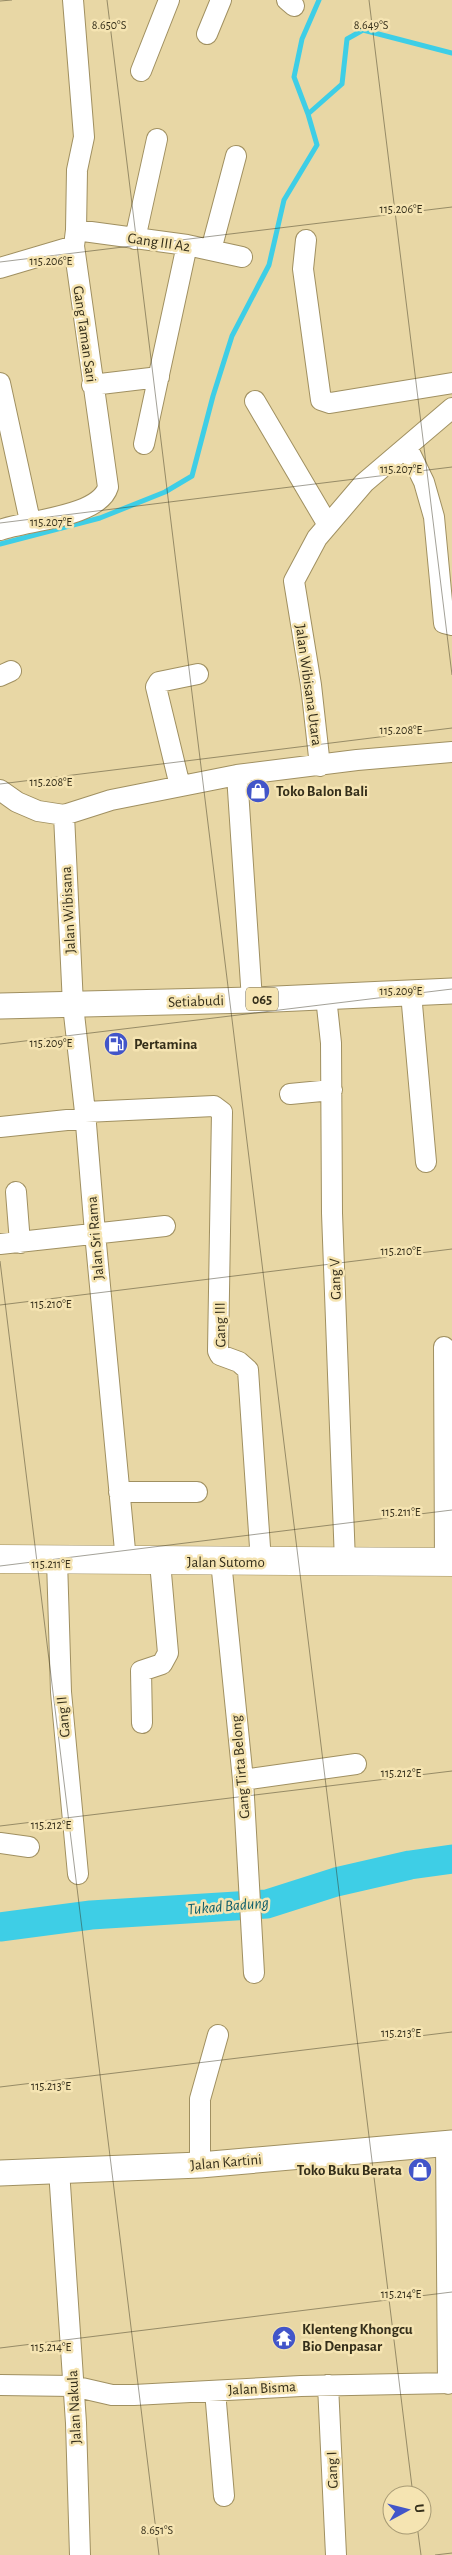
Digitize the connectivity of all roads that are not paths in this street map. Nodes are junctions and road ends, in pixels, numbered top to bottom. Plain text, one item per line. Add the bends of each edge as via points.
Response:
1 (73, 0) edge
2 (168, 0) edge
3 (221, 0) edge
4 (207, 34) dead end
5 (141, 71) dead end
6 (157, 139) dead end
7 (236, 156) dead end
8 (75, 238) junction
9 (135, 239) junction
10 (306, 240) dead end
11 (187, 245) junction
12 (211, 250) junction
13 (242, 257) dead end
14 (0, 268) edge
15 (159, 377) junction
16 (0, 383) edge
17 (452, 383) edge
18 (92, 385) junction
19 (255, 401) dead end
20 (452, 408) edge
21 (144, 444) dead end
22 (407, 447) junction
23 (30, 521) junction
24 (328, 525) junction
25 (0, 530) edge
26 (446, 570) edge
27 (452, 625) edge
28 (198, 674) dead end
29 (452, 752) edge
30 (320, 766) junction
31 (237, 775) junction
32 (180, 786) junction
33 (0, 790) edge
34 (64, 815) junction
35 (452, 991) edge
36 (411, 993) junction
37 (326, 997) junction
38 (252, 1000) junction
39 (73, 1005) junction
40 (0, 1006) edge
41 (332, 1090) junction
42 (290, 1094) dead end
43 (86, 1116) junction
44 (0, 1127) edge
45 (426, 1162) dead end
46 (16, 1192) dead end
47 (165, 1226) dead end
48 (95, 1233) junction
49 (10, 1243) edge
50 (444, 1347) dead end
51 (119, 1492) junction
52 (197, 1492) dead end
53 (0, 1559) edge
54 (57, 1560) junction
55 (126, 1561) junction
56 (221, 1561) junction
57 (160, 1562) junction
58 (261, 1562) junction
59 (345, 1562) junction
60 (448, 1563) edge
61 (142, 1723) dead end
62 (356, 1764) dead end
63 (243, 1780) junction
64 (0, 1842) edge
65 (29, 1847) dead end
66 (78, 1874) dead end
67 (254, 1973) dead end
68 (218, 2035) dead end
69 (449, 2143) edge
70 (200, 2165) junction
71 (53, 2171) junction
72 (0, 2173) edge
73 (0, 2384) edge
74 (450, 2384) edge
75 (328, 2385) junction
76 (73, 2386) junction
77 (216, 2391) junction
78 (224, 2496) dead end
79 (80, 2555) edge
80 (336, 2555) edge

1 - 8 street, Gang Taman Sari via 84,137 77,178
2 - 5 street
3 - 4 street
6 - 9 street
7 - 12 street
8 - 9 street, Gang III A2
8 - 14 street, Gang III A2
8 - 18 street, Gang Taman Sari
9 - 11 street, Gang III A2
10 - 17 street via 303,269 321,400 330,403
11 - 12 street, Gang III A2
11 - 15 street
12 - 13 street, Gang III A2
15 - 18 street
15 - 21 street
16 - 23 street
18 - 23 street, Gang Taman Sari via 108,487 106,495 76,512
19 - 24 street
20 - 22 street, Jalan Wibisana Utara
22 - 24 street, Jalan Wibisana Utara via 364,483
22 - 26 street via 424,482
23 - 25 street, Gang Taman Sari
24 - 30 street, Jalan Wibisana Utara via 294,580 312,685
26 - 27 street via 444,623
28 - 32 street via 159,682 156,688
29 - 30 street
30 - 31 street, Jalan Wibisana Utara
31 - 32 street, Jalan Wibisana Utara
31 - 38 street
32 - 34 street, Jalan Wibisana Utara via 111,800
33 - 34 street via 38,811
34 - 39 street, Jalan Wibisana
35 - 36 main road, Setiabudi / 065
36 - 37 main road, Setiabudi / 065
36 - 45 street
37 - 38 main road, Setiabudi / 065
37 - 41 street, Gang V
38 - 39 main road, Setiabudi / 065
39 - 40 main road, Setiabudi / 065
39 - 43 street, Jalan Sri Rama
41 - 42 street
41 - 59 street, Gang V via 333,1223
43 - 44 street
43 - 48 street, Jalan Sri Rama
43 - 58 street, Gang III via 214,1106 222,1112 218,1351 248,1370
46 - 49 street
47 - 48 street
48 - 49 street
48 - 51 street, Jalan Sri Rama
50 - 60 street
51 - 52 street
51 - 55 street, Jalan Sri Rama
53 - 54 highway, Jalan Sutomo
54 - 55 highway, Jalan Sutomo
54 - 66 street, Gang II via 61,1692
55 - 57 highway, Jalan Sutomo
56 - 57 highway, Jalan Sutomo
56 - 58 highway, Jalan Sutomo
56 - 63 street, Gang Tirta Belong
57 - 61 street via 168,1654 162,1664 141,1671
58 - 59 highway, Jalan Sutomo
59 - 60 highway, Jalan Sutomo
62 - 63 street
63 - 67 street, Gang Tirta Belong
64 - 65 street
68 - 70 street via 200,2099
69 - 70 main road, Jalan Kartini
69 - 74 street
70 - 71 main road, Jalan Kartini
71 - 72 main road, Jalan Kartini
71 - 76 street, Jalan Nakula
73 - 76 street
74 - 75 street, Jalan Bisma
75 - 77 street, Jalan Bisma
75 - 80 street, Gang I
76 - 77 street, Jalan Bisma via 112,2395
76 - 79 street, Jalan Nakula
77 - 78 street

